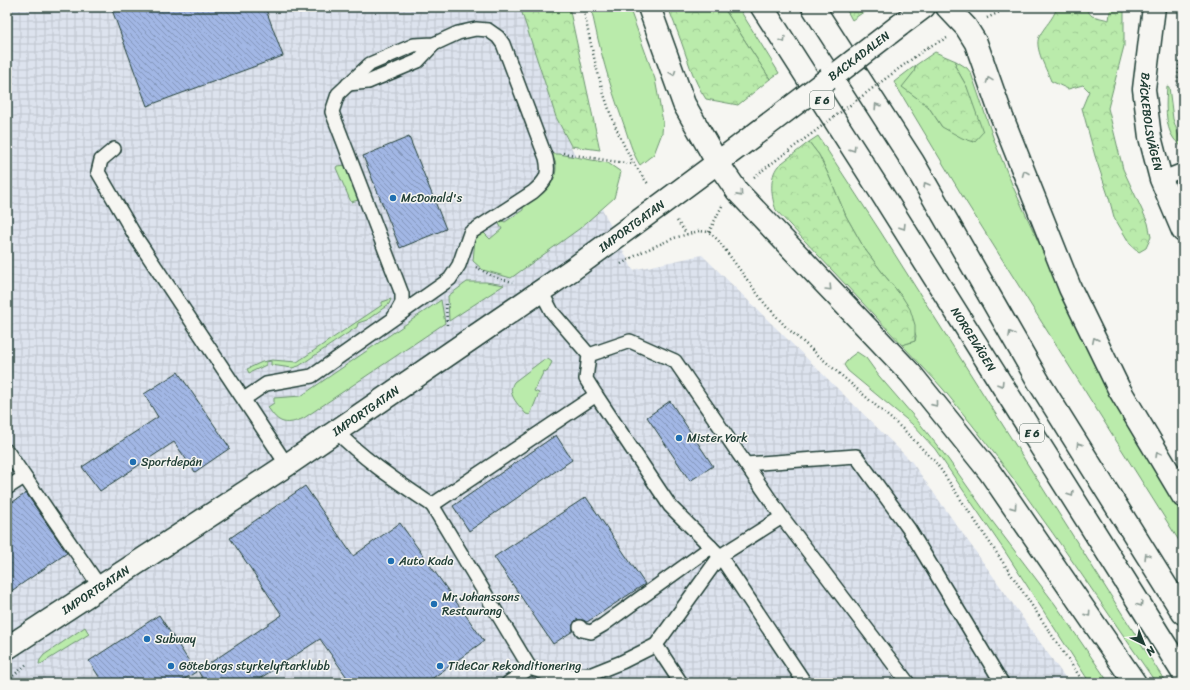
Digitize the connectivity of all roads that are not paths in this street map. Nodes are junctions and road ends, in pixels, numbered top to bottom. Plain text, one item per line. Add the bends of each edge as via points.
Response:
1 (649, 7) edge
2 (762, 7) edge
3 (813, 7) edge
4 (924, 7) edge
5 (948, 7) edge
6 (1154, 7) edge
7 (114, 149) dead end
8 (717, 162) junction
9 (1183, 170) edge
10 (1161, 179) junction
11 (1183, 231) edge
12 (541, 291) junction
13 (393, 319) junction
14 (589, 355) junction
15 (596, 395) junction
16 (244, 399) junction
17 (336, 431) junction
18 (7, 451) edge
19 (746, 464) junction
20 (287, 465) junction
21 (24, 476) junction
22 (7, 488) edge
23 (1183, 496) edge
24 (432, 505) junction
25 (782, 517) junction
26 (716, 552) junction
27 (100, 587) junction
28 (1183, 612) edge
29 (580, 627) dead end
30 (656, 645) junction
31 (7, 648) edge
32 (530, 668) junction
33 (1183, 673) edge
34 (508, 683) edge
35 (681, 683) edge
36 (804, 683) edge
37 (908, 683) edge
38 (1002, 683) edge
39 (1135, 683) edge

1 -> 8 main road via 684,104
2 -> 33 main road, NORGEVÄGEN / E 6
28 -> 3 main road, E 6 via 1040,384 913,162
4 - 8 main road, BACKADALEN, bridge
23 -> 5 main road via 1119,389 1070,288 976,43
6 - 10 main road, BÄCKEBOLSVÄGEN via 1144,89 1150,138
7 - 16 lane via 101,160 98,172 137,239
8 - 12 main road, IMPORTGATAN
8 -> 39 main road via 737,191 910,374 989,471
9 - 10 lane
10 - 11 main road, BÄCKEBOLSVÄGEN
12 - 14 lane via 552,312
12 - 17 main road, IMPORTGATAN
13 - 13 lane via 402,304 402,294 332,112 338,94 348,84 368,82 418,62 434,44 458,33 476,29 488,30 503,44 543,150 549,169 547,176 541,185 513,206 470,233 459,265 450,279
13 - 16 lane via 312,376 266,384
14 - 15 lane via 586,379
14 - 19 lane via 630,342 675,361
15 - 24 lane
15 - 26 lane via 670,506
16 - 20 lane
17 - 20 main road, IMPORTGATAN
17 - 24 lane via 350,446
18 - 21 lane
19 - 25 lane
19 - 38 lane via 856,456 910,529
20 - 27 main road, IMPORTGATAN
21 - 22 lane
21 - 27 lane
24 - 32 lane
25 - 26 lane
25 - 37 lane
26 - 29 lane via 591,632
26 - 30 lane
26 - 36 lane
27 - 31 main road, IMPORTGATAN
30 - 32 lane via 592,674 554,676
30 - 35 lane
32 - 34 lane

